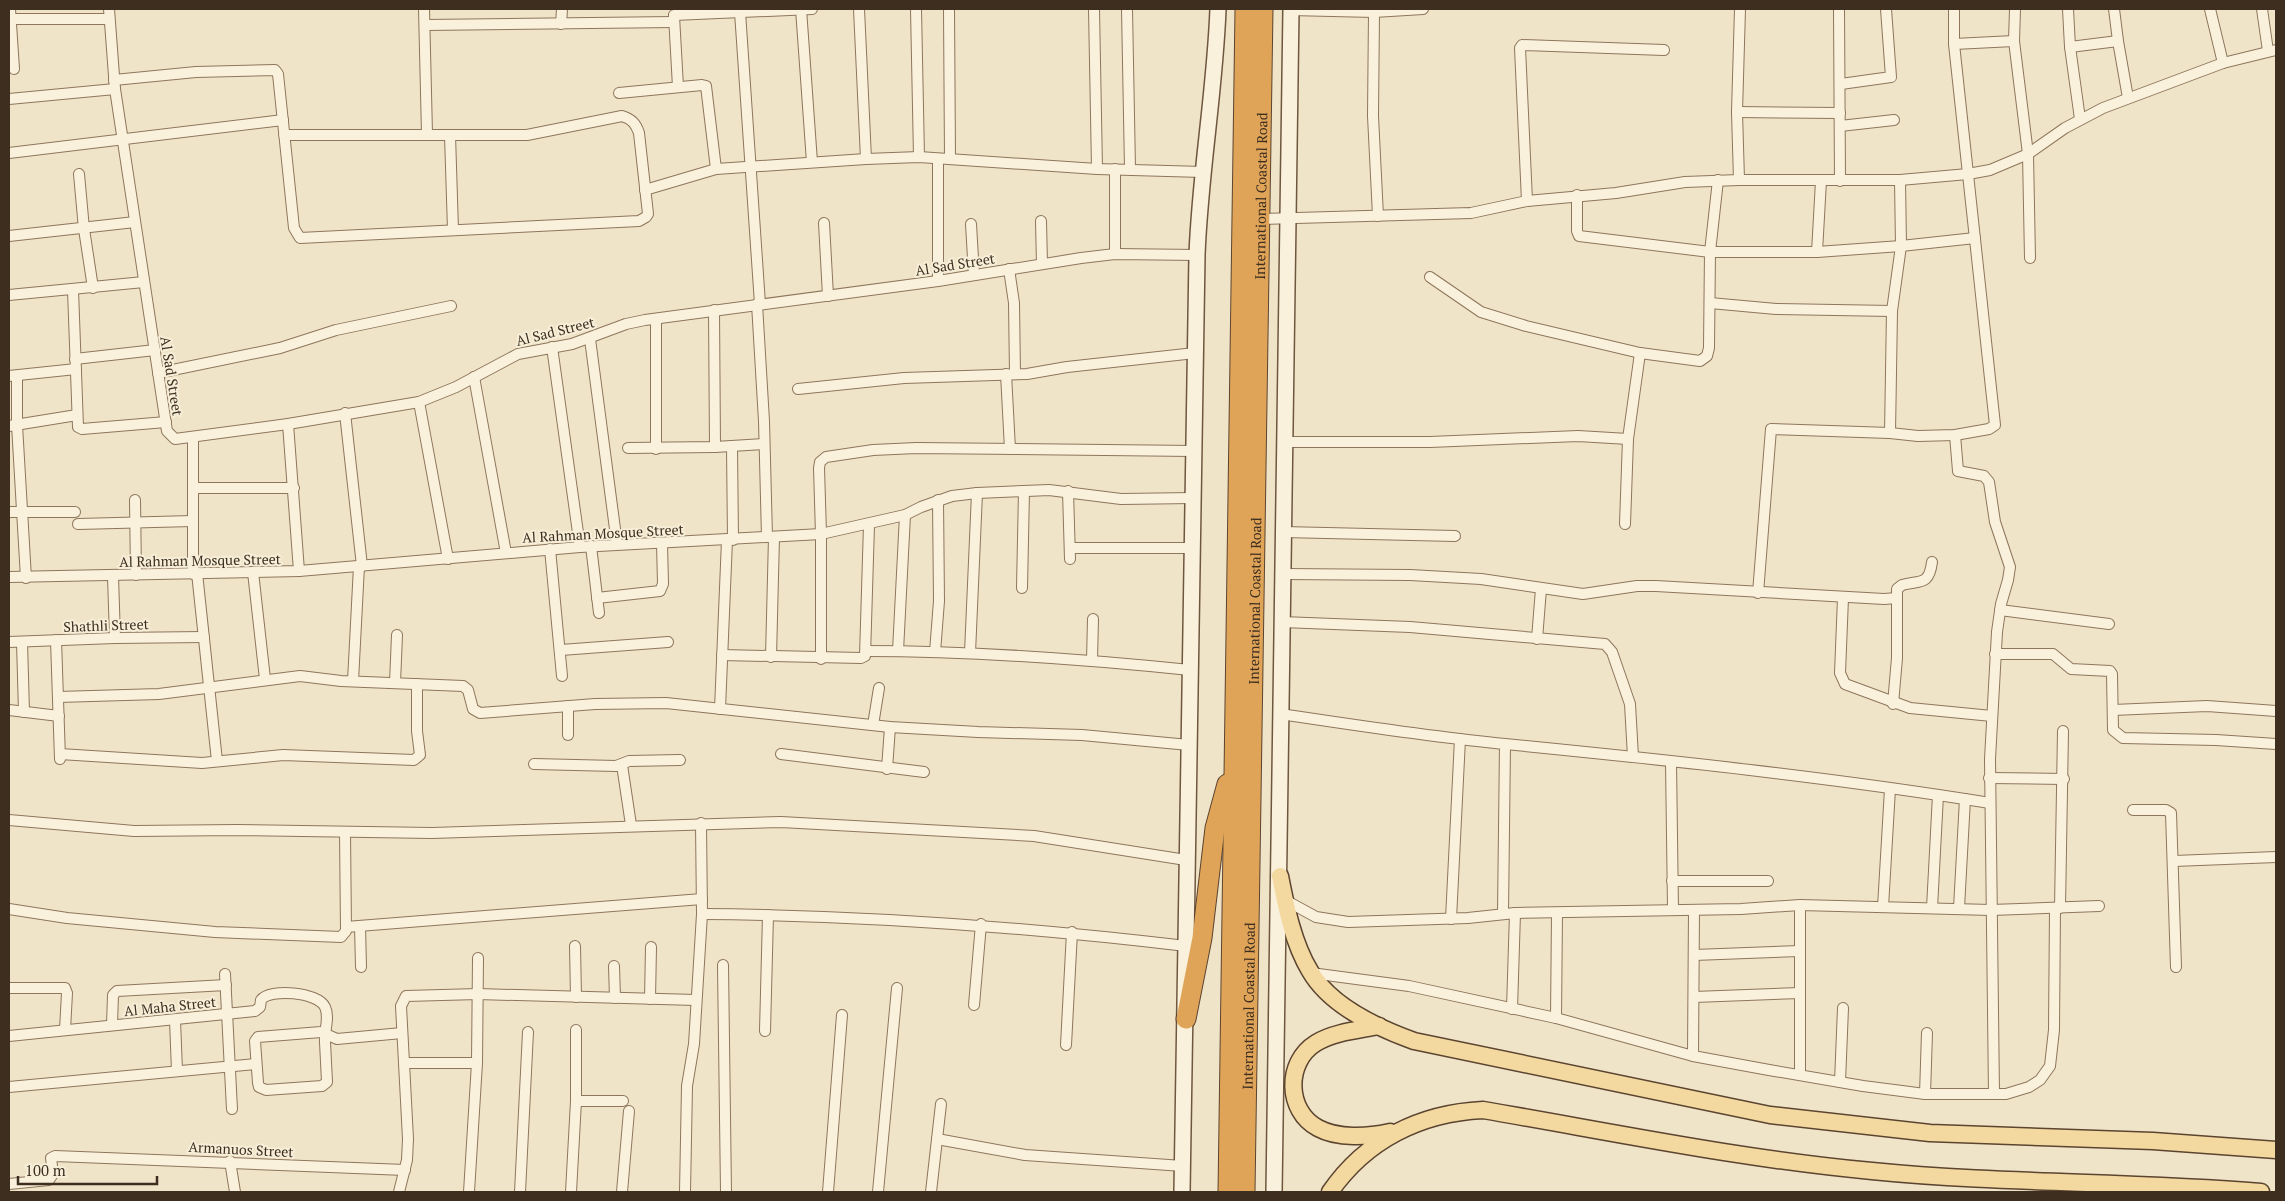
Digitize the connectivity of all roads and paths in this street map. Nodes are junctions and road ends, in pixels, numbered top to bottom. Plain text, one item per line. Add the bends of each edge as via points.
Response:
1 (424, 9) edge
2 (562, 9) edge
3 (801, 9) edge
4 (812, 9) edge
5 (859, 9) edge
6 (916, 9) edge
7 (949, 9) edge
8 (1094, 9) edge
9 (1127, 9) edge
10 (1218, 9) edge
11 (1245, 9) edge
12 (1263, 9) edge
13 (1290, 9) edge
14 (1423, 9) edge
15 (1740, 9) edge
16 (1839, 9) edge
17 (1886, 9) edge
18 (1954, 9) edge
19 (2015, 9) edge
20 (2068, 9) edge
21 (2114, 9) edge
22 (2210, 9) edge
23 (2262, 9) edge
24 (773, 10) edge
25 (726, 11) edge
26 (740, 12) junction
27 (1374, 12) junction
28 (109, 14) edge
29 (674, 15) edge
30 (10, 16) edge
31 (561, 24) junction
32 (425, 25) junction
33 (2014, 41) junction
34 (2118, 41) junction
35 (1954, 44) junction
36 (2070, 47) junction
37 (1664, 50) dead end
38 (2272, 50) edge
39 (2223, 63) junction
40 (14, 69) dead end
41 (115, 84) junction
42 (1841, 84) junction
43 (678, 87) junction
44 (619, 93) dead end
45 (2128, 98) junction
46 (9, 99) edge
47 (1737, 112) junction
48 (1840, 113) junction
49 (2080, 119) junction
50 (283, 120) junction
51 (1894, 120) dead end
52 (1840, 126) junction
53 (427, 134) junction
54 (284, 135) junction
55 (450, 135) junction
56 (123, 139) junction
57 (9, 153) edge
58 (2028, 154) junction
59 (919, 158) junction
60 (866, 159) junction
61 (938, 159) junction
62 (950, 160) junction
63 (812, 162) junction
64 (750, 166) junction
65 (1097, 169) junction
66 (1116, 169) junction
67 (716, 170) junction
68 (1130, 170) junction
69 (1203, 172) junction
70 (79, 174) dead end
71 (1968, 174) junction
72 (1718, 180) junction
73 (1739, 180) junction
74 (1900, 180) junction
75 (1821, 181) junction
76 (1840, 181) junction
77 (645, 190) junction
78 (1577, 195) junction
79 (1527, 201) junction
80 (1378, 216) junction
81 (1289, 218) junction
82 (1260, 219) junction
83 (1040, 221) dead end
84 (135, 222) junction
85 (824, 223) dead end
86 (971, 224) dead end
87 (84, 229) junction
88 (453, 230) junction
89 (9, 236) edge
90 (1975, 238) junction
91 (1901, 246) junction
92 (1710, 252) junction
93 (1817, 252) junction
94 (1115, 254) junction
95 (1197, 255) junction
96 (2030, 258) dead end
97 (1042, 264) junction
98 (1009, 269) junction
99 (974, 275) junction
100 (1430, 277) dead end
101 (938, 281) junction
102 (144, 282) junction
103 (93, 288) junction
104 (73, 290) junction
105 (9, 295) edge
106 (828, 296) junction
107 (1710, 303) junction
108 (758, 304) junction
109 (451, 306) dead end
110 (714, 310) junction
111 (1892, 311) junction
112 (656, 318) junction
113 (590, 339) junction
114 (552, 347) junction
115 (155, 350) junction
116 (1195, 353) junction
117 (1640, 353) junction
118 (76, 364) junction
119 (158, 373) junction
120 (1010, 374) junction
121 (13, 376) edge
122 (474, 377) junction
123 (798, 389) dead end
124 (419, 402) junction
125 (345, 413) junction
126 (77, 415) junction
127 (166, 422) junction
128 (288, 424) junction
129 (13, 425) edge
130 (1890, 433) junction
131 (1954, 435) junction
132 (193, 437) junction
133 (1628, 439) junction
134 (1284, 442) junction
135 (764, 444) junction
136 (732, 446) junction
137 (715, 447) junction
138 (628, 448) dead end
139 (656, 449) junction
140 (1010, 449) junction
141 (1194, 451) junction
142 (14, 453) edge
143 (193, 488) junction
144 (294, 488) junction
145 (1024, 491) junction
146 (1068, 491) junction
147 (978, 493) junction
148 (1193, 498) junction
149 (135, 500) dead end
150 (938, 500) junction
151 (9, 512) edge
152 (22, 512) junction
153 (76, 512) dead end
154 (904, 515) junction
155 (193, 521) junction
156 (136, 522) junction
157 (78, 524) dead end
158 (1625, 524) dead end
159 (870, 525) junction
160 (1283, 532) junction
161 (821, 534) junction
162 (1455, 536) dead end
163 (771, 537) junction
164 (730, 540) junction
165 (662, 543) junction
166 (617, 544) junction
167 (591, 546) junction
168 (580, 547) junction
169 (1070, 548) junction
170 (1192, 548) junction
171 (550, 550) junction
172 (506, 553) junction
173 (448, 559) junction
174 (1070, 559) dead end
175 (1932, 562) dead end
176 (360, 566) junction
177 (299, 571) junction
178 (254, 572) junction
179 (195, 573) junction
180 (1283, 574) junction
181 (136, 575) junction
182 (113, 576) junction
183 (9, 578) edge
184 (26, 578) junction
185 (1022, 588) dead end
186 (1541, 589) junction
187 (1758, 593) junction
188 (597, 598) junction
189 (1843, 598) junction
190 (1897, 598) junction
191 (2000, 610) junction
192 (599, 613) dead end
193 (1093, 619) dead end
194 (1282, 622) junction
195 (2109, 624) dead end
196 (397, 635) dead end
197 (204, 637) junction
198 (115, 638) junction
199 (1537, 639) junction
200 (56, 640) junction
201 (9, 642) edge
202 (22, 642) junction
203 (668, 642) dead end
204 (561, 650) junction
205 (866, 651) junction
206 (898, 651) junction
207 (935, 652) junction
208 (970, 653) junction
209 (1995, 654) junction
210 (722, 655) junction
211 (771, 658) junction
212 (821, 659) junction
213 (1092, 660) junction
214 (1190, 670) junction
215 (562, 676) dead end
216 (265, 679) junction
217 (353, 681) junction
218 (395, 683) junction
219 (417, 684) junction
220 (209, 688) junction
221 (879, 688) dead end
222 (58, 697) junction
223 (1893, 704) junction
224 (568, 706) junction
225 (720, 709) junction
226 (9, 710) edge
227 (2114, 710) junction
228 (2276, 711) edge
229 (24, 712) junction
230 (1280, 714) junction
231 (59, 716) junction
232 (1992, 716) junction
233 (874, 725) junction
234 (890, 727) junction
235 (2064, 731) dead end
236 (568, 735) dead end
237 (1460, 739) junction
238 (1505, 744) junction
239 (2276, 744) edge
240 (1188, 745) junction
241 (781, 754) dead end
242 (1633, 756) junction
243 (680, 760) dead end
244 (217, 761) junction
245 (1671, 762) junction
246 (534, 764) dead end
247 (1234, 764) junction
248 (622, 765) junction
249 (887, 769) junction
250 (924, 772) dead end
251 (1989, 778) junction
252 (2064, 779) junction
253 (1890, 789) junction
254 (1938, 795) junction
255 (1965, 799) junction
256 (1990, 803) junction
257 (2133, 810) dead end
258 (9, 820) edge
259 (701, 823) junction
260 (631, 825) junction
261 (345, 832) junction
262 (2276, 857) edge
263 (1186, 860) junction
264 (2174, 861) junction
265 (1280, 876) junction
266 (1672, 881) junction
267 (1768, 881) dead end
268 (702, 899) junction
269 (1285, 900) junction
270 (1800, 905) junction
271 (2099, 906) dead end
272 (1883, 907) junction
273 (1932, 908) junction
274 (1958, 908) junction
275 (2057, 908) junction
276 (9, 909) edge
277 (1673, 909) junction
278 (1694, 910) junction
279 (1991, 910) junction
280 (1515, 913) junction
281 (1557, 913) junction
282 (702, 914) junction
283 (768, 914) junction
284 (1503, 914) junction
285 (1452, 919) junction
286 (981, 924) junction
287 (360, 926) junction
288 (346, 928) junction
289 (1072, 932) junction
290 (575, 946) dead end
291 (1186, 946) junction
292 (651, 948) dead end
293 (1800, 951) junction
294 (1694, 955) junction
295 (478, 958) dead end
296 (723, 964) dead end
297 (614, 966) dead end
298 (361, 967) dead end
299 (2176, 967) dead end
300 (1311, 973) junction
301 (225, 974) dead end
302 (226, 985) junction
303 (9, 988) edge
304 (897, 988) dead end
305 (1800, 993) junction
306 (478, 994) junction
307 (576, 997) junction
308 (1694, 997) junction
309 (615, 998) junction
310 (650, 999) junction
311 (696, 1000) junction
312 (974, 1005) dead end
313 (1843, 1008) dead end
314 (1512, 1009) junction
315 (227, 1014) junction
316 (842, 1015) dead end
317 (1556, 1018) junction
318 (1186, 1019) junction
319 (175, 1020) junction
320 (112, 1025) junction
321 (1378, 1026) junction
322 (65, 1030) junction
323 (576, 1030) dead end
324 (765, 1031) dead end
325 (528, 1032) dead end
326 (325, 1033) junction
327 (402, 1033) junction
328 (1927, 1033) dead end
329 (9, 1036) edge
330 (1066, 1045) dead end
331 (1693, 1056) junction
332 (404, 1063) junction
333 (477, 1063) junction
334 (256, 1064) junction
335 (230, 1066) junction
336 (177, 1071) junction
337 (1800, 1075) junction
338 (1840, 1082) junction
339 (9, 1087) edge
340 (1925, 1094) junction
341 (1994, 1094) junction
342 (576, 1101) junction
343 (623, 1101) dead end
344 (941, 1104) dead end
345 (232, 1109) dead end
346 (629, 1111) dead end
347 (1405, 1128) junction
348 (937, 1139) junction
349 (2276, 1150) edge
350 (230, 1161) junction
351 (1183, 1166) junction
352 (405, 1170) junction
353 (9, 1184) edge
354 (235, 1192) edge
355 (399, 1192) edge
356 (469, 1192) edge
357 (520, 1192) edge
358 (571, 1192) edge
359 (622, 1192) edge
360 (685, 1192) edge
361 (726, 1192) edge
362 (828, 1192) edge
363 (878, 1192) edge
364 (931, 1192) edge
365 (1182, 1192) edge
366 (1228, 1192) edge
367 (1245, 1192) edge
368 (1274, 1192) edge
369 (1330, 1192) edge
370 (2261, 1192) edge

1 - 32 street
2 - 31 street
3 - 4 street
3 - 24 street
3 - 63 street
5 - 60 street
6 - 59 street
7 - 62 street
8 - 65 street
9 - 68 street
10 - 69 street via 1213,98
11 - 247 highway, International Coastal Road
12 - 82 highway, International Coastal Road
13 - 27 street
13 - 81 street
14 - 27 street
15 - 47 street
16 - 42 street
17 - 42 street via 1891,77
18 - 35 street
19 - 33 street
20 - 36 street
21 - 34 street
22 - 39 street
23 - 38 street
24 - 26 street
25 - 26 street
25 - 29 street
26 - 64 street
27 - 80 street via 1373,116
28 - 30 street
28 - 41 street, Al Sad Street
29 - 31 street
29 - 43 street
30 - 40 street
31 - 32 street
32 - 53 street
33 - 35 street
33 - 58 street
34 - 36 street
34 - 45 street
35 - 71 street
36 - 49 street
37 - 79 street via 1522,45
38 - 39 street
39 - 45 street
41 - 46 street
41 - 50 street via 196,72 273,69 278,74
41 - 56 street, Al Sad Street
42 - 48 street
43 - 44 street
43 - 67 street via 702,85 707,88
45 - 49 street
47 - 48 street
47 - 73 street
48 - 52 street
49 - 58 street
50 - 54 street
50 - 56 street
51 - 52 street
52 - 76 street
53 - 54 street
53 - 55 street
54 - 88 street via 294,228 300,238
55 - 77 street via 527,136 622,116 636,125 639,133
55 - 88 street
56 - 57 street
56 - 84 street, Al Sad Street
58 - 71 street via 1990,170
58 - 96 street
59 - 60 street
59 - 61 street
60 - 63 street
61 - 62 street
61 - 101 street
62 - 65 street
63 - 64 street
64 - 67 street
64 - 108 street
65 - 66 street
66 - 68 street
66 - 94 street
67 - 77 street
68 - 69 street
69 - 95 street
70 - 87 street
71 - 74 street
71 - 90 street
72 - 73 street
72 - 78 street
72 - 92 street
73 - 75 street
74 - 76 street
74 - 91 street
75 - 76 street
75 - 93 street
77 - 88 street via 648,214 639,221
78 - 79 street
78 - 92 street via 1579,236
79 - 80 street via 1472,213
80 - 81 street
81 - 82 street
81 - 134 street
82 - 367 highway, International Coastal Road
83 - 97 street
84 - 87 street
84 - 102 street, Al Sad Street
85 - 106 street
86 - 99 street
87 - 89 street
87 - 103 street
90 - 91 street
90 - 131 street via 1996,421 1995,426 1988,429
91 - 93 street
91 - 111 street
92 - 93 street
92 - 107 street
94 - 95 street, Al Sad Street
94 - 97 street, Al Sad Street
95 - 116 street
97 - 98 street, Al Sad Street
98 - 99 street, Al Sad Street
98 - 120 street via 1014,303
99 - 101 street, Al Sad Street
100 - 117 street via 1481,312
101 - 106 street, Al Sad Street
102 - 103 street
102 - 115 street, Al Sad Street
103 - 104 street
104 - 105 street
104 - 118 street
106 - 108 street, Al Sad Street
107 - 111 street via 1776,309
107 - 117 street via 1709,348 1703,359
108 - 110 street, Al Sad Street
108 - 135 street
109 - 119 street via 336,330 280,348
110 - 112 street, Al Sad Street
110 - 137 street
111 - 130 street
112 - 113 street, Al Sad Street via 626,324
112 - 139 street
113 - 114 street, Al Sad Street
113 - 166 street
114 - 122 street, Al Sad Street via 518,354
114 - 168 street
115 - 118 street
115 - 119 street, Al Sad Street
116 - 120 street
116 - 141 street
117 - 133 street
118 - 121 street
118 - 126 street
119 - 127 street, Al Sad Street
120 - 123 street via 904,378
120 - 140 street
121 - 129 street
122 - 124 street, Al Sad Street
122 - 172 street
124 - 125 street, Al Sad Street
124 - 173 street
125 - 128 street, Al Sad Street
125 - 176 street
126 - 127 street via 78,425 82,428
126 - 129 street
127 - 132 street, Al Sad Street via 171,437
128 - 132 street, Al Sad Street
128 - 144 street
129 - 142 street
130 - 131 street
130 - 187 street via 1770,429
131 - 191 street via 1958,471 1984,476 1989,482 1995,522 2010,567
132 - 143 street
133 - 134 street via 1578,436 1430,442
133 - 158 street
134 - 160 street
135 - 136 street
135 - 163 street
136 - 137 street
136 - 164 street
137 - 139 street
138 - 139 street
140 - 141 street
140 - 161 street via 916,448 826,457 819,468
141 - 148 street
142 - 152 street
143 - 144 street
143 - 155 street
144 - 177 street
145 - 146 street, Al Rahman Mosque Street
145 - 147 street, Al Rahman Mosque Street
145 - 185 street
146 - 148 street, Al Rahman Mosque Street via 1121,499
146 - 169 street
147 - 150 street, Al Rahman Mosque Street
147 - 208 street
148 - 170 street
149 - 156 street
150 - 154 street, Al Rahman Mosque Street
150 - 207 street via 940,567
151 - 152 street
152 - 153 street
152 - 184 street
154 - 159 street, Al Rahman Mosque Street
154 - 206 street
155 - 156 street
155 - 179 street
156 - 157 street
156 - 181 street
159 - 161 street, Al Rahman Mosque Street
159 - 205 street
160 - 162 street
160 - 180 street
161 - 163 street, Al Rahman Mosque Street
161 - 212 street
163 - 164 street, Al Rahman Mosque Street
163 - 211 street
164 - 165 street, Al Rahman Mosque Street
164 - 210 street
165 - 166 street, Al Rahman Mosque Street
165 - 188 street via 663,584 660,591
166 - 167 street, Al Rahman Mosque Street
167 - 168 street, Al Rahman Mosque Street
167 - 188 street
168 - 171 street, Al Rahman Mosque Street
169 - 170 street
169 - 174 street
170 - 214 street
171 - 172 street, Al Rahman Mosque Street
171 - 204 street
172 - 173 street, Al Rahman Mosque Street
173 - 176 street, Al Rahman Mosque Street
175 - 190 street via 1931,573 1926,579 1899,586
176 - 177 street, Al Rahman Mosque Street
176 - 217 street
177 - 178 street, Al Rahman Mosque Street
178 - 179 street, Al Rahman Mosque Street
178 - 216 street
179 - 181 street, Al Rahman Mosque Street
179 - 197 street
180 - 186 street via 1481,578
180 - 194 street
181 - 182 street, Al Rahman Mosque Street
182 - 184 street, Al Rahman Mosque Street
182 - 198 street
183 - 184 street, Al Rahman Mosque Street
186 - 187 street via 1583,594 1636,586
186 - 199 street
187 - 189 street
188 - 192 street
189 - 190 street
189 - 223 street via 1840,678 1845,684
190 - 223 street
191 - 195 street
191 - 209 street
193 - 213 street
194 - 199 street via 1420,628
194 - 230 street
196 - 218 street
197 - 198 street, Shathli Street
197 - 220 street
198 - 200 street, Shathli Street
199 - 242 street via 1601,643 1608,647 1630,704
200 - 202 street, Shathli Street
200 - 222 street
201 - 202 street, Shathli Street
202 - 229 street
203 - 204 street
204 - 215 street
205 - 206 street
205 - 212 street via 861,658
206 - 207 street
207 - 208 street
208 - 213 street
209 - 227 street via 2053,654 2071,669 2110,671
209 - 232 street
210 - 211 street
210 - 225 street
211 - 212 street
213 - 214 street
214 - 240 street
216 - 217 street via 300,676
216 - 220 street
217 - 218 street
218 - 219 street
219 - 224 street via 463,686 468,690 473,708 480,713
219 - 244 street via 420,749 417,759 283,755
220 - 222 street via 159,694
220 - 244 street
221 - 233 street
222 - 231 street
223 - 232 street via 1927,711
224 - 225 street via 642,702
224 - 236 street
225 - 233 street
226 - 229 street
227 - 228 street via 2207,706
227 - 239 street via 2114,730 2123,738
229 - 231 street
230 - 237 street
230 - 265 street
231 - 244 street via 60,757
232 - 251 street
233 - 234 street
234 - 240 street via 1082,735
234 - 249 street
235 - 252 street
237 - 238 street
237 - 285 street
238 - 242 street
238 - 284 street
240 - 263 street
241 - 249 street
242 - 245 street
243 - 248 street via 629,761
245 - 253 street
245 - 266 street
246 - 248 street
247 - 318 highway via 1215,828 1202,938
247 - 366 highway, International Coastal Road
248 - 260 street
249 - 250 street
251 - 252 street
251 - 256 street
252 - 275 street
253 - 254 street
253 - 272 street
254 - 255 street
254 - 273 street
255 - 256 street
255 - 274 street
256 - 279 street
257 - 264 street via 2166,810 2171,813
258 - 261 street via 126,830
259 - 260 street
259 - 263 street via 781,822 1019,835
259 - 268 street
260 - 261 street via 481,832
261 - 288 street
262 - 264 street
263 - 291 street
264 - 299 street
265 - 269 main road
265 - 368 street
266 - 267 street
266 - 277 street
268 - 282 street
268 - 287 street
269 - 285 street via 1316,917 1340,922
269 - 300 main road via 1302,956
270 - 272 street
270 - 278 street
270 - 293 street
271 - 275 street
272 - 273 street
273 - 274 street
274 - 279 street
275 - 279 street
275 - 341 street via 2050,1066 2029,1088
276 - 288 street via 111,922 274,936 337,938 344,935
277 - 278 street
277 - 281 street
278 - 294 street
279 - 341 street
280 - 281 street
280 - 284 street
280 - 314 street
281 - 317 street
282 - 283 street
282 - 311 street
283 - 286 street
283 - 324 street
284 - 285 street
286 - 289 street
286 - 312 street
287 - 288 street
287 - 298 street
289 - 291 street
289 - 330 street
290 - 307 street
291 - 318 street
292 - 310 street
293 - 294 street
293 - 305 street
294 - 308 street
295 - 306 street
296 - 361 street
297 - 309 street
300 - 314 street via 1409,986
300 - 321 main road via 1343,1006
301 - 302 street
302 - 315 street
302 - 320 street via 117,991 113,995
303 - 322 street via 65,988
304 - 363 street
305 - 308 street
305 - 337 street
306 - 307 street
306 - 327 street via 406,996 401,1006
306 - 333 street
307 - 309 street
308 - 331 street
309 - 310 street
310 - 311 street
311 - 360 street via 694,1044 687,1086
313 - 338 street
314 - 317 street
315 - 319 street, Al Maha Street
315 - 326 street, Al Maha Street via 258,1010 260,1000 267,995 296,993 321,1002 325,1007
315 - 335 street
316 - 362 street
317 - 331 street
318 - 351 street
319 - 320 street, Al Maha Street
319 - 336 street
320 - 322 street, Al Maha Street
321 - 347 main road via 1331,1036 1311,1046 1297,1065 1293,1079 1294,1094 1303,1115 1321,1130 1364,1136
321 - 349 main road via 1433,1046 1805,1120 1930,1133 2153,1141
322 - 329 street, Al Maha Street
323 - 342 street
325 - 357 street
326 - 327 street via 336,1039
326 - 334 street via 258,1037 255,1041
326 - 334 street via 327,1082 322,1086 262,1089
327 - 332 street
328 - 340 street
331 - 337 street
332 - 333 street
332 - 352 street via 408,1139
333 - 356 street
334 - 335 street
335 - 336 street
335 - 345 street
336 - 339 street
337 - 338 street
338 - 340 street
340 - 341 street
342 - 343 street
342 - 358 street
344 - 348 street
346 - 359 street
347 - 369 main road via 1358,1158
347 - 370 main road via 1444,1114 1483,1110 1762,1158 1870,1171
348 - 351 street via 1026,1155
348 - 364 street
350 - 352 street, Armanuos Street
350 - 353 street, Armanuos Street via 56,1156 51,1158 52,1174 48,1180
350 - 354 street
351 - 365 street
352 - 355 street

